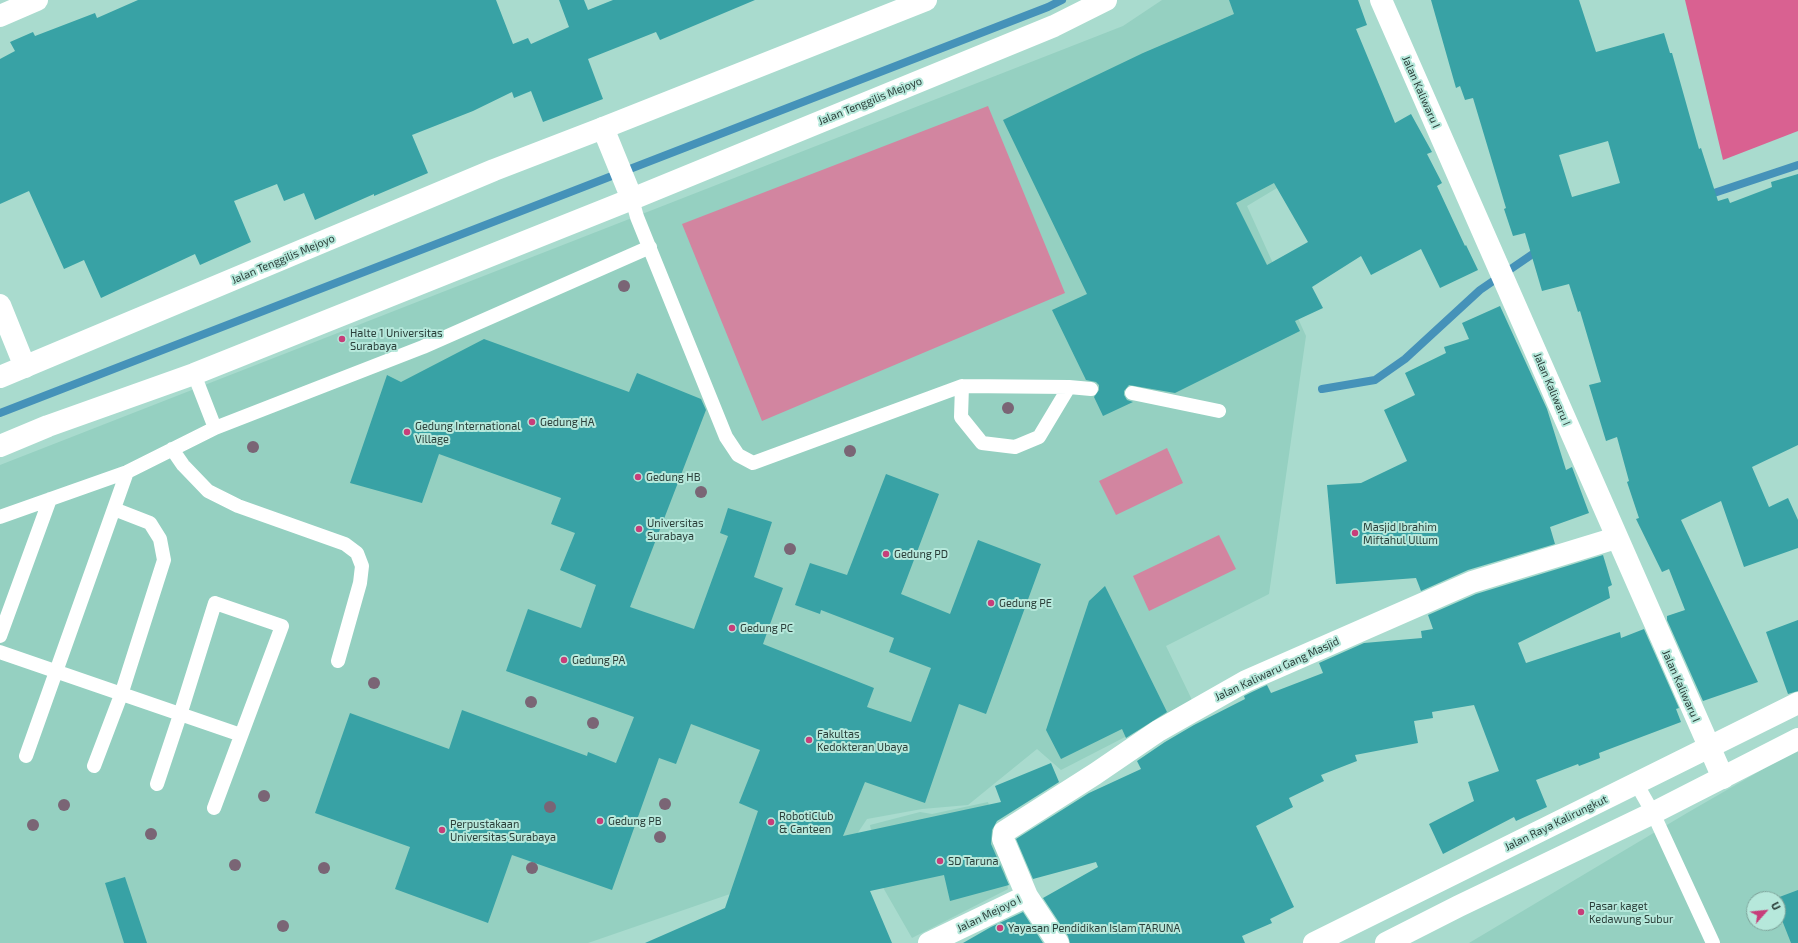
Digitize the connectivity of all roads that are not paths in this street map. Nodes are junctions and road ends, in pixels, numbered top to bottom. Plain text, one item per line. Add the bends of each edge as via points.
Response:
1 (37, 0) edge
2 (926, 0) edge
3 (1106, 0) edge
4 (1381, 0) edge
5 (0, 16) edge
6 (607, 136) junction
7 (629, 191) junction
8 (650, 248) junction
9 (2, 322) edge
10 (25, 367) junction
11 (194, 374) junction
12 (0, 377) edge
13 (962, 386) junction
14 (1069, 387) junction
15 (1091, 389) dead end
16 (1132, 393) dead end
17 (1219, 411) dead end
18 (215, 428) junction
19 (0, 446) edge
20 (172, 449) junction
21 (127, 472) junction
22 (50, 499) junction
23 (114, 509) junction
24 (0, 517) edge
25 (1616, 538) junction
26 (0, 636) edge
27 (0, 652) edge
28 (338, 661) dead end
29 (56, 672) junction
30 (121, 694) junction
31 (1798, 704) edge
32 (180, 715) junction
33 (240, 735) junction
34 (1798, 739) edge
35 (1709, 748) junction
36 (26, 756) dead end
37 (94, 766) dead end
38 (1723, 778) junction
39 (1636, 783) junction
40 (157, 784) dead end
41 (214, 808) dead end
42 (1653, 813) junction
43 (1027, 896) junction
44 (929, 943) edge
45 (1058, 943) edge
46 (1314, 943) edge
47 (1386, 943) edge
48 (1713, 943) edge

1 - 5 street
2 - 6 street, Jalan Tenggilis Mejoyo
3 - 7 street, Jalan Tenggilis Mejoyo via 1054,26
4 - 25 street, Jalan Kaliwaru I
6 - 7 street
6 - 10 street, Jalan Tenggilis Mejoyo via 494,170
7 - 8 lane
7 - 11 street, Jalan Tenggilis Mejoyo
8 - 13 lane via 726,437 738,455 753,463
8 - 18 lane via 423,347
9 - 10 street
10 - 12 street, Jalan Tenggilis Mejoyo
11 - 18 lane
11 - 19 street, Jalan Tenggilis Mejoyo via 48,426
13 - 14 lane
13 - 14 lane via 961,417 982,444 1015,447 1039,437
14 - 15 lane
16 - 17 lane
18 - 20 lane
20 - 21 lane
20 - 28 lane via 183,465 208,491 238,506 344,544 357,553 362,566 360,584
21 - 22 lane
21 - 23 lane
22 - 24 lane
22 - 26 lane
23 - 29 lane
23 - 30 lane via 150,523 160,539 164,560
25 - 35 street, Jalan Kaliwaru I
25 - 43 street, Jalan Kaliwaru Gang Masjid via 1472,582 1246,681 1158,731 1004,832 1003,839
27 - 29 lane
29 - 30 lane
29 - 36 lane
30 - 32 lane
30 - 37 lane
31 - 35 street, Jalan Raya Kalirungkut
32 - 33 lane
32 - 33 lane via 215,603 282,626
32 - 40 lane
33 - 41 lane
34 - 38 street
35 - 38 street, Jalan Kaliwaru I
35 - 39 street, Jalan Raya Kalirungkut
38 - 42 street
39 - 42 lane
39 - 46 street, Jalan Raya Kalirungkut
42 - 47 street
42 - 48 lane
43 - 44 street, Jalan Mejoyo I
43 - 45 street, Jalan Kaliwaru Gang Masjid

